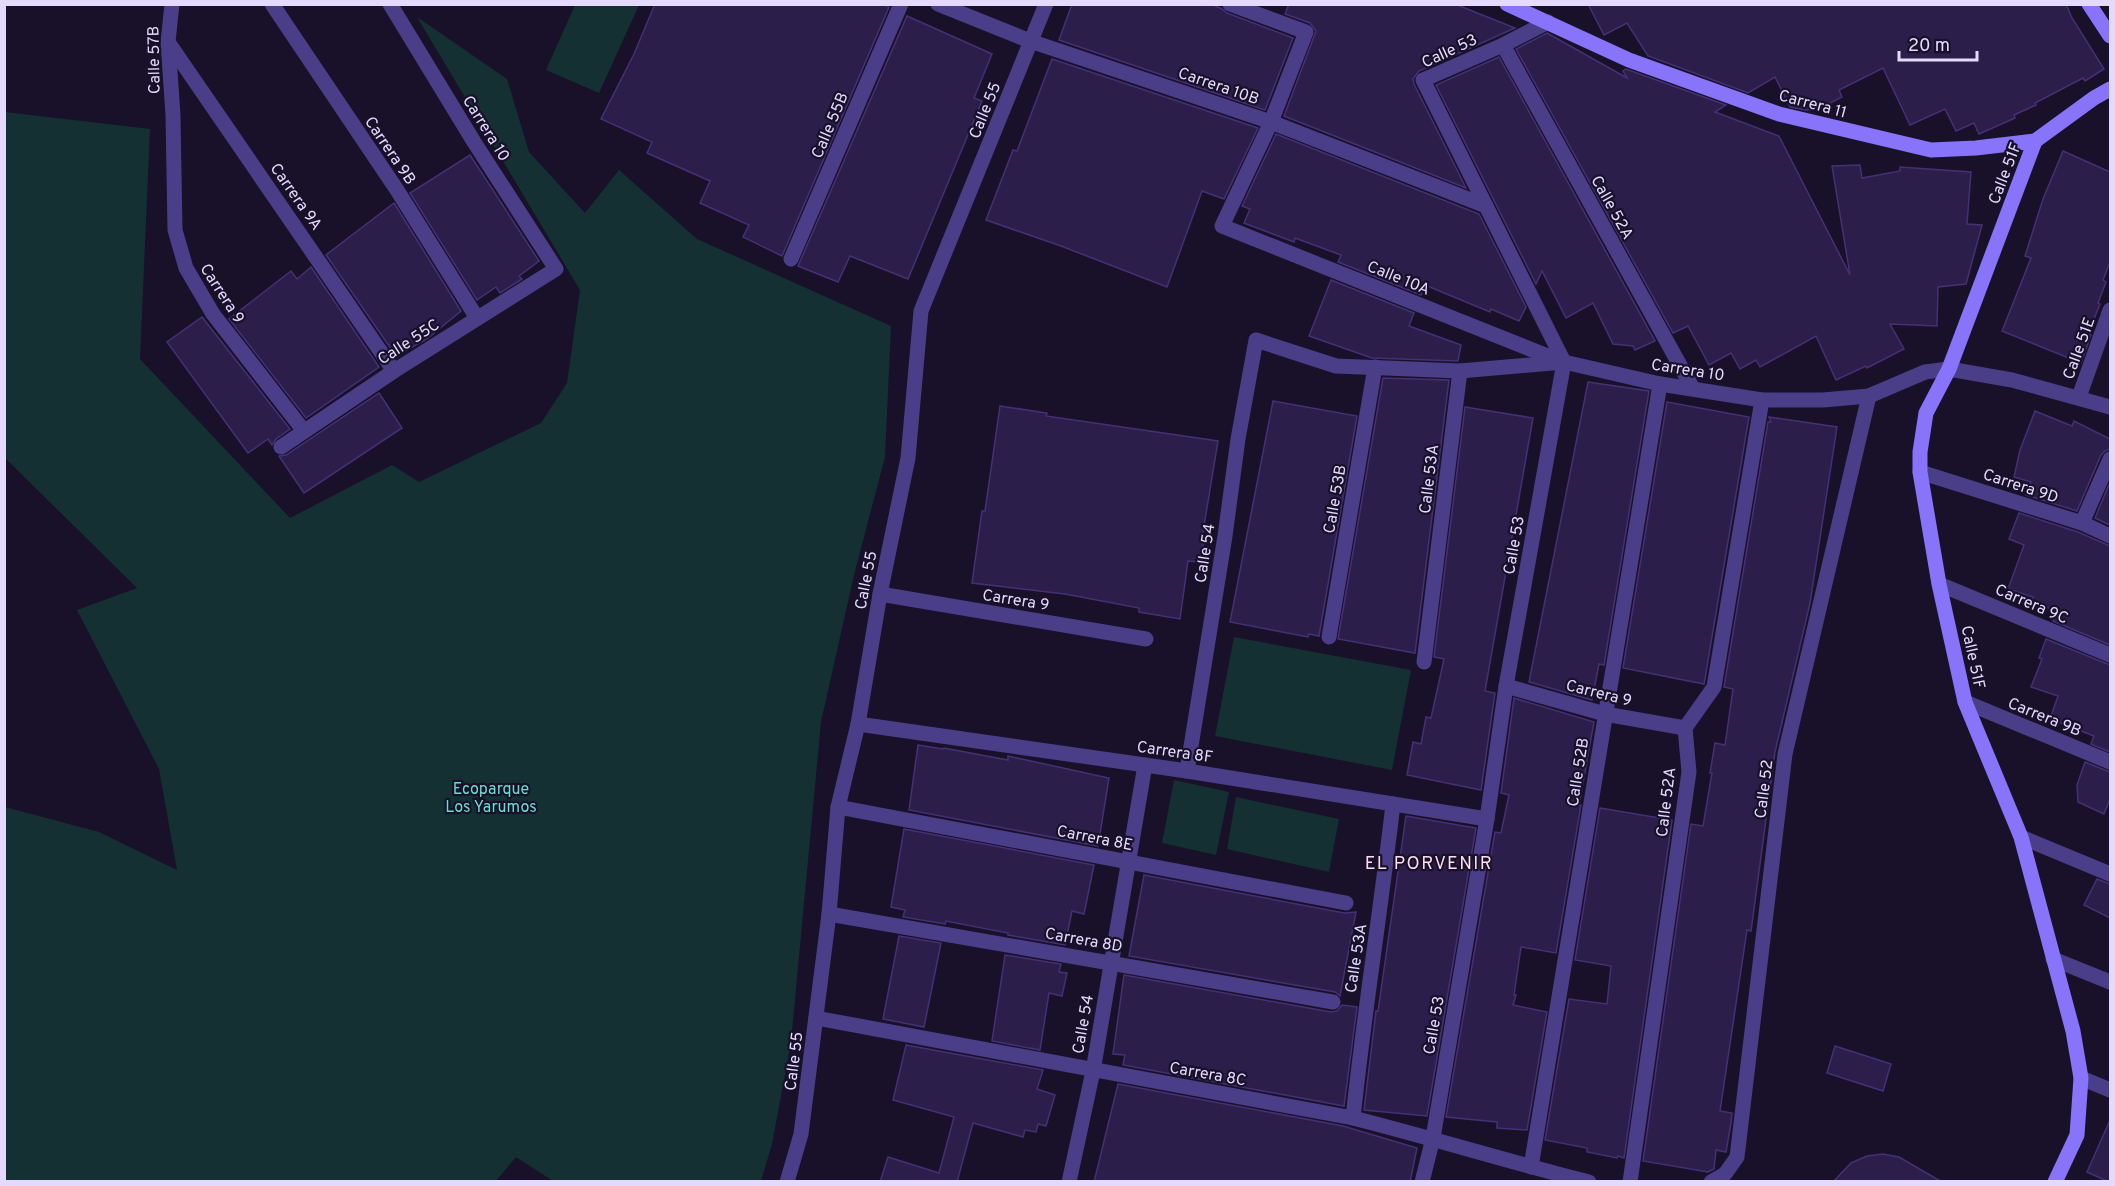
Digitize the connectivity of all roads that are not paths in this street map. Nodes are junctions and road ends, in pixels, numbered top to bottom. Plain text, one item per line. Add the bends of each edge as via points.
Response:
1 (172, 4) edge
2 (272, 4) edge
3 (390, 4) edge
4 (901, 4) edge
5 (938, 4) edge
6 (1046, 4) edge
7 (1230, 4) edge
8 (1507, 4) edge
9 (2089, 4) edge
10 (1268, 11) edge
11 (1548, 22) junction
12 (2110, 36) edge
13 (1030, 41) junction
14 (168, 42) junction
15 (1503, 45) junction
16 (2110, 89) edge
17 (173, 115) joint
18 (1271, 122) junction
19 (2035, 141) junction
20 (1486, 206) junction
21 (791, 260) dead end
22 (556, 269) joint
23 (2110, 310) edge
24 (477, 318) junction
25 (1256, 340) joint
26 (1564, 362) junction
27 (1375, 367) junction
28 (1949, 369) junction
29 (394, 371) junction
30 (1460, 371) junction
31 (1660, 384) junction
32 (1692, 387) junction
33 (1869, 396) junction
34 (2079, 397) junction
35 (1762, 400) junction
36 (2110, 407) edge
37 (304, 431) junction
38 (282, 447) dead end
39 (2110, 459) edge
40 (1920, 472) junction
41 (2082, 523) junction
42 (2110, 536) edge
43 (1939, 584) junction
44 (880, 594) junction
45 (1329, 637) dead end
46 (1146, 639) dead end
47 (2110, 655) edge
48 (1424, 662) dead end
49 (1506, 686) junction
50 (1965, 702) junction
51 (1605, 714) junction
52 (858, 724) junction
53 (1685, 728) junction
54 (2110, 762) edge
55 (1145, 765) junction
56 (1187, 771) junction
57 (1393, 804) junction
58 (838, 807) junction
59 (1486, 819) junction
60 (2021, 837) junction
61 (1129, 861) junction
62 (2110, 874) edge
63 (1346, 903) dead end
64 (829, 914) junction
65 (2053, 959) junction
66 (1111, 962) junction
67 (2110, 982) edge
68 (1333, 1002) dead end
69 (816, 1018) junction
70 (1093, 1071) junction
71 (2081, 1078) junction
72 (2110, 1090) edge
73 (1353, 1118) junction
74 (1432, 1138) junction
75 (1531, 1167) junction
76 (787, 1182) edge
77 (1069, 1182) edge
78 (1422, 1182) edge
79 (1589, 1182) edge
80 (1630, 1182) edge
81 (1711, 1182) edge
82 (2055, 1182) edge

1 - 14 street, Calle 57B
2 - 24 street, Carrera 9B
3 - 22 street, Carrera 10
4 - 21 street, Calle 55B
5 - 13 street, Carrera 10B
6 - 13 street, Calle 55
7 - 10 street
8 - 11 street, Carrera 11
9 - 12 street
10 - 18 street via 1306,32
11 - 15 street, Calle 53
11 - 19 street, Carrera 11 via 1651,69 1818,124 1931,150
13 - 18 street, Carrera 10B
13 - 44 street, Calle 55 via 921,311 908,458
14 - 17 street, Calle 57B
14 - 29 street, Carrera 9A
15 - 20 street, Calle 53 via 1423,80
15 - 32 street, Calle 52A
16 - 19 street, Carrera 11
17 - 37 street, Carrera 9 via 175,230 186,268 213,314
18 - 20 street, Carrera 10B
18 - 26 street, Calle 10A via 1222,225
19 - 28 street, Calle 51F
20 - 26 street, Calle 53
22 - 24 street, Calle 55C
23 - 34 street, Calle 51E
24 - 29 street, Calle 55C
25 - 27 street, Carrera 10 via 1336,366
25 - 56 street, Calle 54
26 - 30 street, Carrera 10
26 - 31 street, Carrera 10
26 - 49 street, Calle 53
27 - 30 street, Carrera 10
27 - 45 street, Calle 53B
28 - 33 street, Carrera 10 via 1925,372
28 - 34 street, Carrera 10
28 - 40 street, Calle 51F via 1926,413
29 - 37 street, Calle 55C
30 - 48 street, Calle 53A
31 - 32 street, Carrera 10
31 - 51 street, Calle 52B
32 - 35 street, Carrera 10
33 - 35 street, Carrera 10
33 - 81 street, Calle 52 via 1785,754 1737,1157 1725,1174
34 - 36 street, Carrera 10
35 - 53 street via 1714,687
37 - 38 street, Calle 55C
39 - 41 street
40 - 41 street, Carrera 9D
40 - 43 street, Calle 51F
41 - 42 street, Carrera 9D
43 - 47 street, Carrera 9C
43 - 50 street, Calle 51F
44 - 46 street, Carrera 9
44 - 52 street, Calle 55
49 - 51 street, Carrera 9
49 - 59 street, Calle 53
50 - 54 street, Carrera 9B
50 - 60 street, Calle 51F
51 - 53 street, Carrera 9
51 - 75 street, Calle 52B
52 - 55 street, Carrera 8F
52 - 58 street, Calle 55
53 - 80 street, Calle 52A via 1689,772
55 - 56 street, Carrera 8F
55 - 61 street, Calle 54
56 - 57 street, Carrera 8F
57 - 59 street, Carrera 8F
57 - 73 street, Calle 53A
58 - 61 street, Carrera 8E
58 - 64 street, Calle 55
59 - 74 street, Calle 53
60 - 62 street
60 - 65 street, Calle 51F
61 - 63 street, Carrera 8E
61 - 66 street, Calle 54
64 - 66 street, Carrera 8D
64 - 69 street, Calle 55
65 - 67 street
65 - 71 street, Calle 51F
66 - 68 street, Carrera 8D
66 - 70 street, Calle 54
69 - 70 street, Carrera 8C
69 - 76 street, Calle 55 via 801,1134
70 - 73 street, Carrera 8C
70 - 77 street, Calle 54
71 - 72 street
71 - 82 street, Calle 51F via 2077,1135
73 - 74 street, Carrera 8C
74 - 75 street, Carrera 8C
74 - 78 street, Calle 53
75 - 79 street, Carrera 8C

